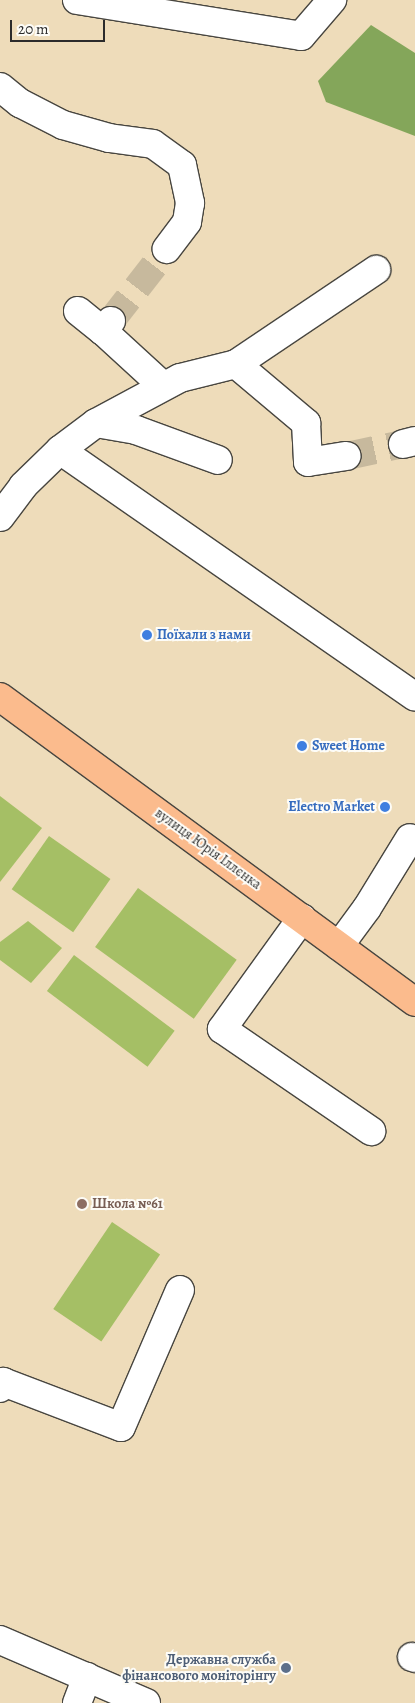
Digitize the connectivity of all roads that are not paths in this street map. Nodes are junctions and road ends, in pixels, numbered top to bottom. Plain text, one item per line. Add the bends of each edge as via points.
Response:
1 (76, 0) edge
2 (332, 0) edge
3 (0, 87) edge
4 (167, 249) tunnel mouth
5 (376, 270) dead end
6 (78, 311) dead end
7 (236, 364) junction
8 (162, 386) junction
9 (96, 423) junction
10 (60, 450) junction
11 (347, 456) tunnel mouth
12 (218, 460) dead end
13 (0, 517) edge
14 (415, 697) edge
15 (0, 698) edge
16 (410, 838) dead end
17 (302, 918) junction
18 (339, 946) junction
19 (415, 1002) edge
20 (371, 1131) dead end
21 (180, 1290) dead end
22 (0, 1388) edge
23 (0, 1640) edge
24 (87, 1677) junction
25 (77, 1703) edge
26 (146, 1703) edge

1 - 2 street via 302,36
3 - 4 street via 20,104 63,125 109,138 153,144 182,165 190,203 187,222
5 - 7 street
6 - 8 street via 107,326
7 - 8 street via 180,378
7 - 11 street via 306,423 308,462
8 - 9 street
9 - 10 street
9 - 12 street via 136,430
10 - 13 street via 23,486
10 - 14 street
15 - 17 main road, вулиця Юрія Іллєнка
16 - 18 street via 367,908
17 - 18 main road, вулиця Юрія Іллєнка
17 - 20 street via 222,1028
18 - 19 main road, вулиця Юрія Іллєнка
21 - 22 street via 121,1427 3,1382
23 - 24 street
24 - 25 street
24 - 26 street

